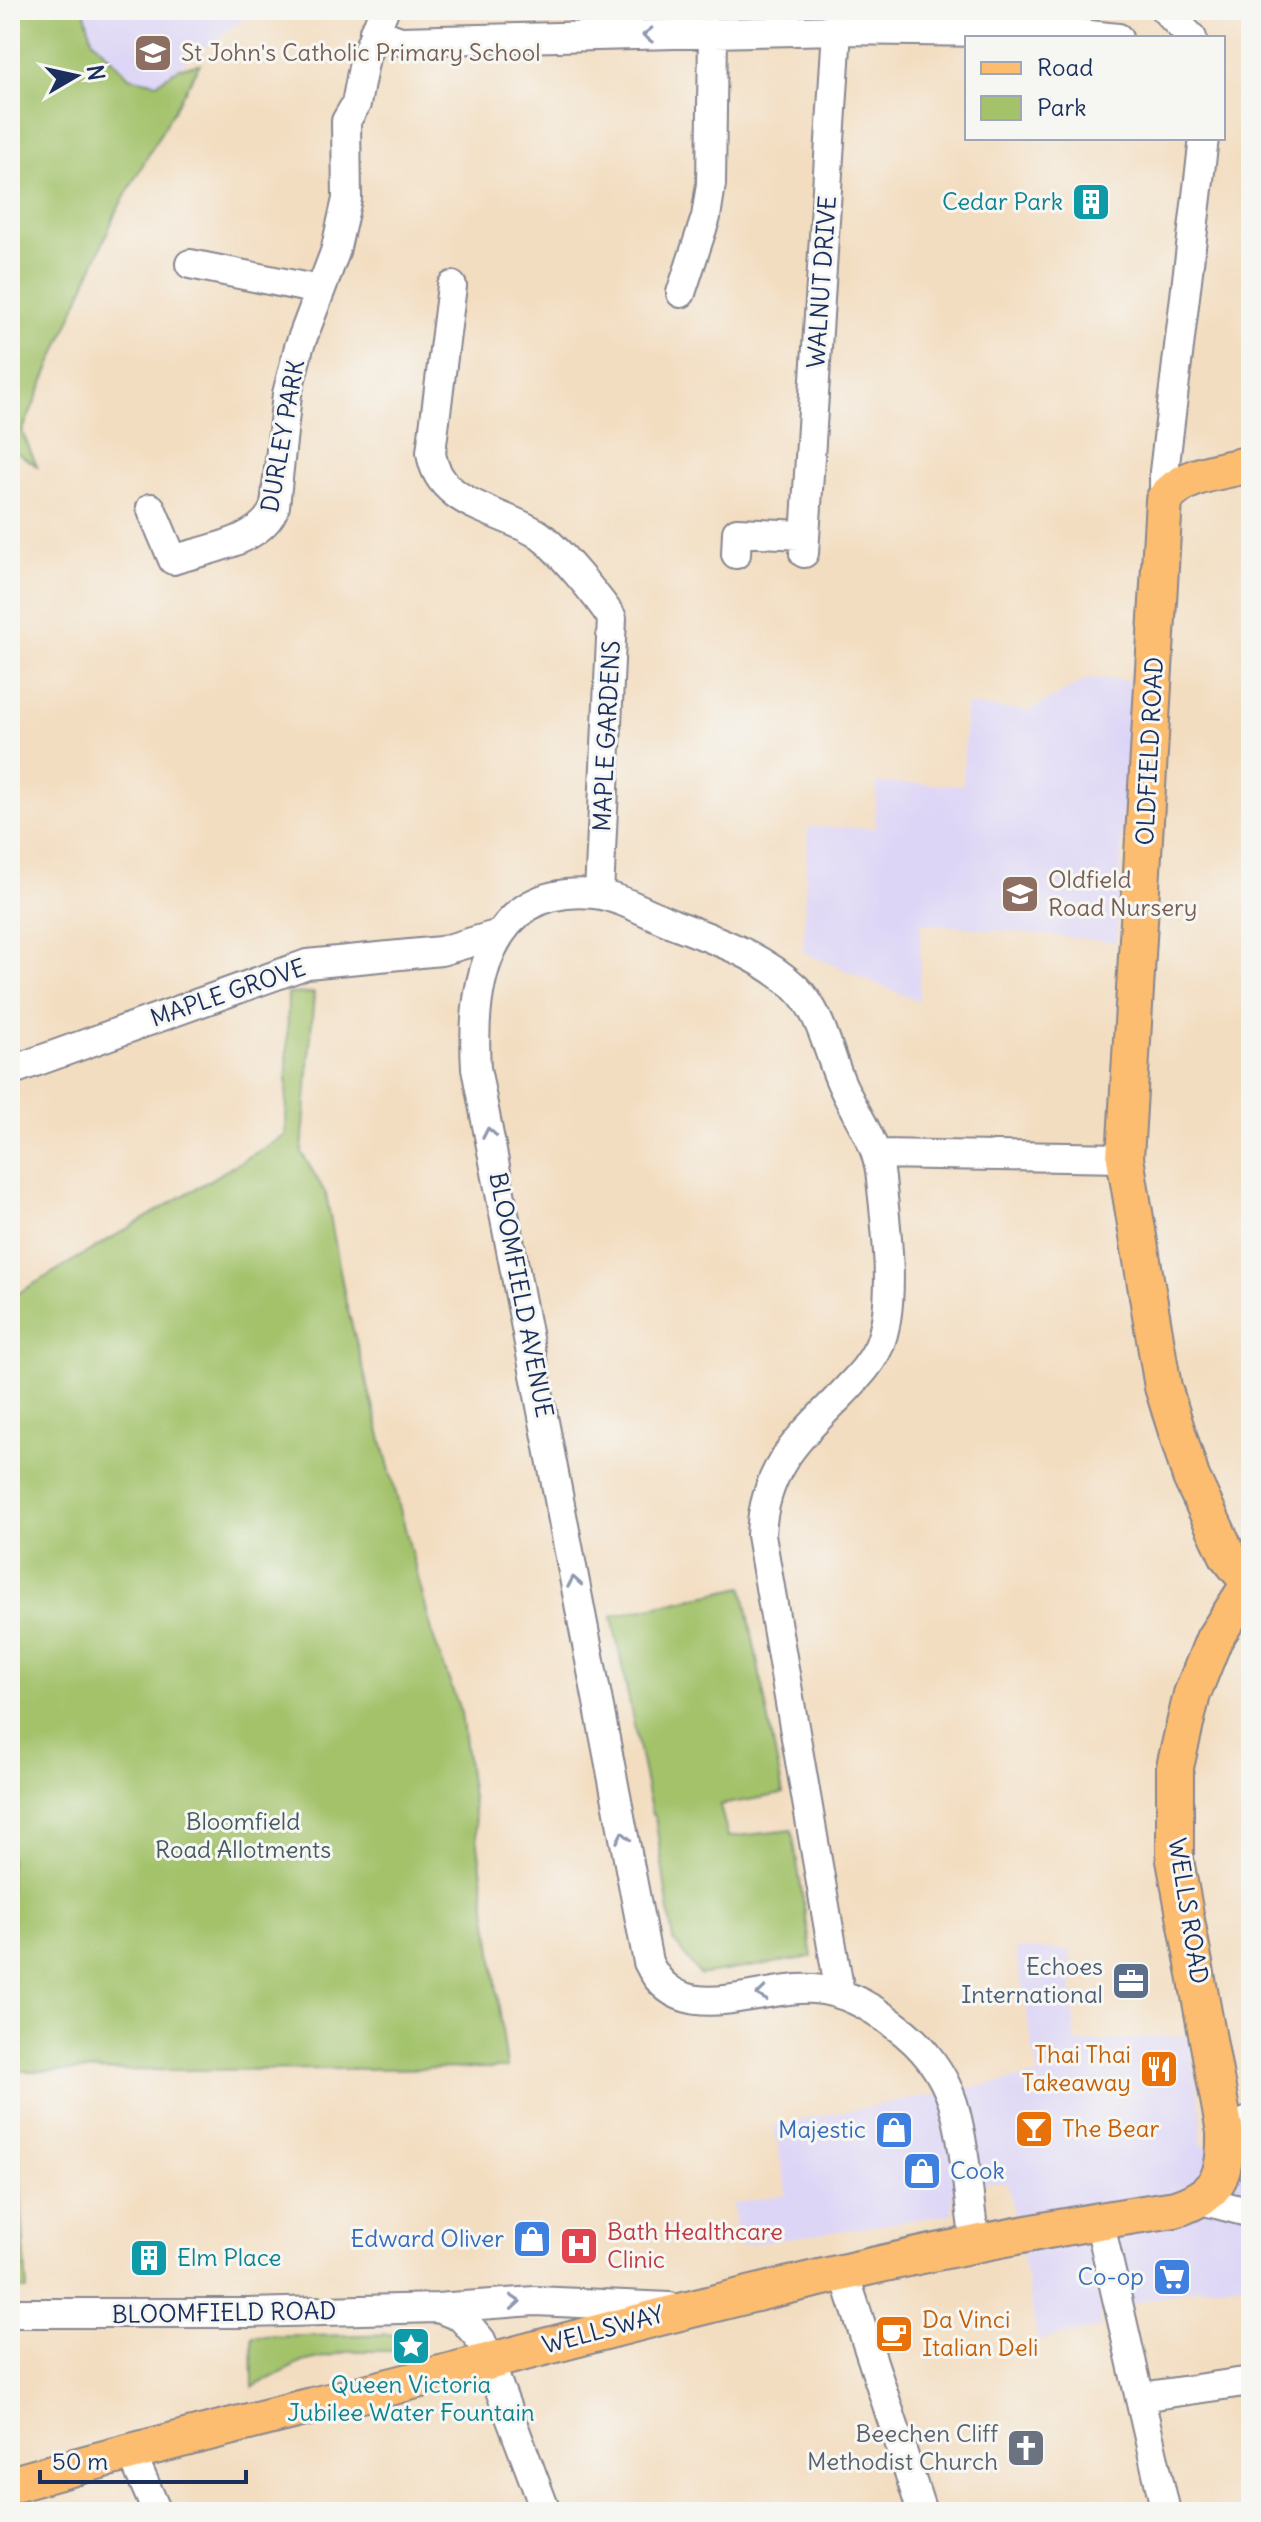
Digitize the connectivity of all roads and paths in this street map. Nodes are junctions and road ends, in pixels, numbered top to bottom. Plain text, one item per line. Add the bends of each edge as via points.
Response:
1 (1165, 10) edge
2 (379, 21) edge
3 (837, 30) junction
4 (713, 33) junction
5 (1099, 36) edge
6 (1190, 36) edge
7 (1204, 140) edge
8 (190, 264) dead end
9 (452, 286) dead end
10 (319, 290) junction
11 (684, 293) dead end
12 (1251, 464) edge
13 (1164, 500) junction
14 (151, 508) dead end
15 (736, 554) dead end
16 (599, 894) junction
17 (499, 934) junction
18 (10, 1071) edge
19 (878, 1154) junction
20 (1125, 1158) junction
21 (1250, 1583) edge
22 (840, 1993) junction
23 (1238, 2126) edge
24 (1201, 2200) junction
25 (1251, 2213) edge
26 (1099, 2220) junction
27 (975, 2243) junction
28 (843, 2270) junction
29 (437, 2308) junction
30 (687, 2308) junction
31 (10, 2313) edge
32 (490, 2361) junction
33 (1251, 2381) edge
34 (1141, 2397) junction
35 (130, 2450) junction
36 (10, 2485) edge
37 (157, 2512) edge
38 (546, 2512) edge
39 (922, 2512) edge
40 (1166, 2512) edge

1 - 6 street
4 -> 2 street via 400,41
2 - 10 street, DURLEY PARK via 356,104 346,121 347,199 335,252
3 - 4 street
3 - 5 street
3 - 15 street, WALNUT DRIVE via 805,544 737,532
4 - 11 street via 711,184
7 - 13 street, OLDFIELD ROAD
8 - 10 street
9 - 16 street, MAPLE GARDENS via 431,452 433,472 445,489 540,535 612,618
10 - 14 street, DURLEY PARK via 287,394 270,521 256,532 173,560
12 - 13 main road via 1187,479
13 - 20 main road, OLDFIELD ROAD
16 - 17 street, BLOOMFIELD AVENUE via 575,893 537,902
16 - 19 street, BLOOMFIELD AVENUE via 745,951 798,990 821,1026 839,1077
17 - 18 street, MAPLE GROVE via 441,951 307,964
22 -> 17 street, BLOOMFIELD AVENUE via 811,1989 705,2002 685,1999 657,1981 648,1962 476,1068 475,1004
19 - 20 street
19 - 22 street, BLOOMFIELD AVENUE via 889,1298 885,1326 867,1368 801,1434 778,1468 762,1507 761,1535
20 - 21 main road, OLDFIELD ROAD via 1163,1387 1191,1477 1228,1556
21 - 23 main road, WELLS ROAD via 1214,1639 1192,1694 1175,1767 1175,1860
22 - 27 street, BLOOMFIELD AVENUE via 875,2009 918,2043 938,2072 953,2103
23 - 24 main road, WELLS ROAD via 1216,2184
24 - 25 street
24 - 26 main road, WELLSWAY
26 - 27 main road, WELLSWAY
26 - 34 street
27 - 28 main road, WELLSWAY
28 - 30 main road, WELLSWAY
28 - 39 street
29 -> 30 street, BLOOMFIELD ROAD via 535,2301
29 - 31 street, BLOOMFIELD ROAD
29 - 32 street via 467,2324
30 - 32 main road, WELLSWAY
32 - 35 main road, WELLSWAY
32 - 38 street
33 - 34 street
34 - 40 street
35 - 36 main road, WELLSWAY
35 - 37 street

